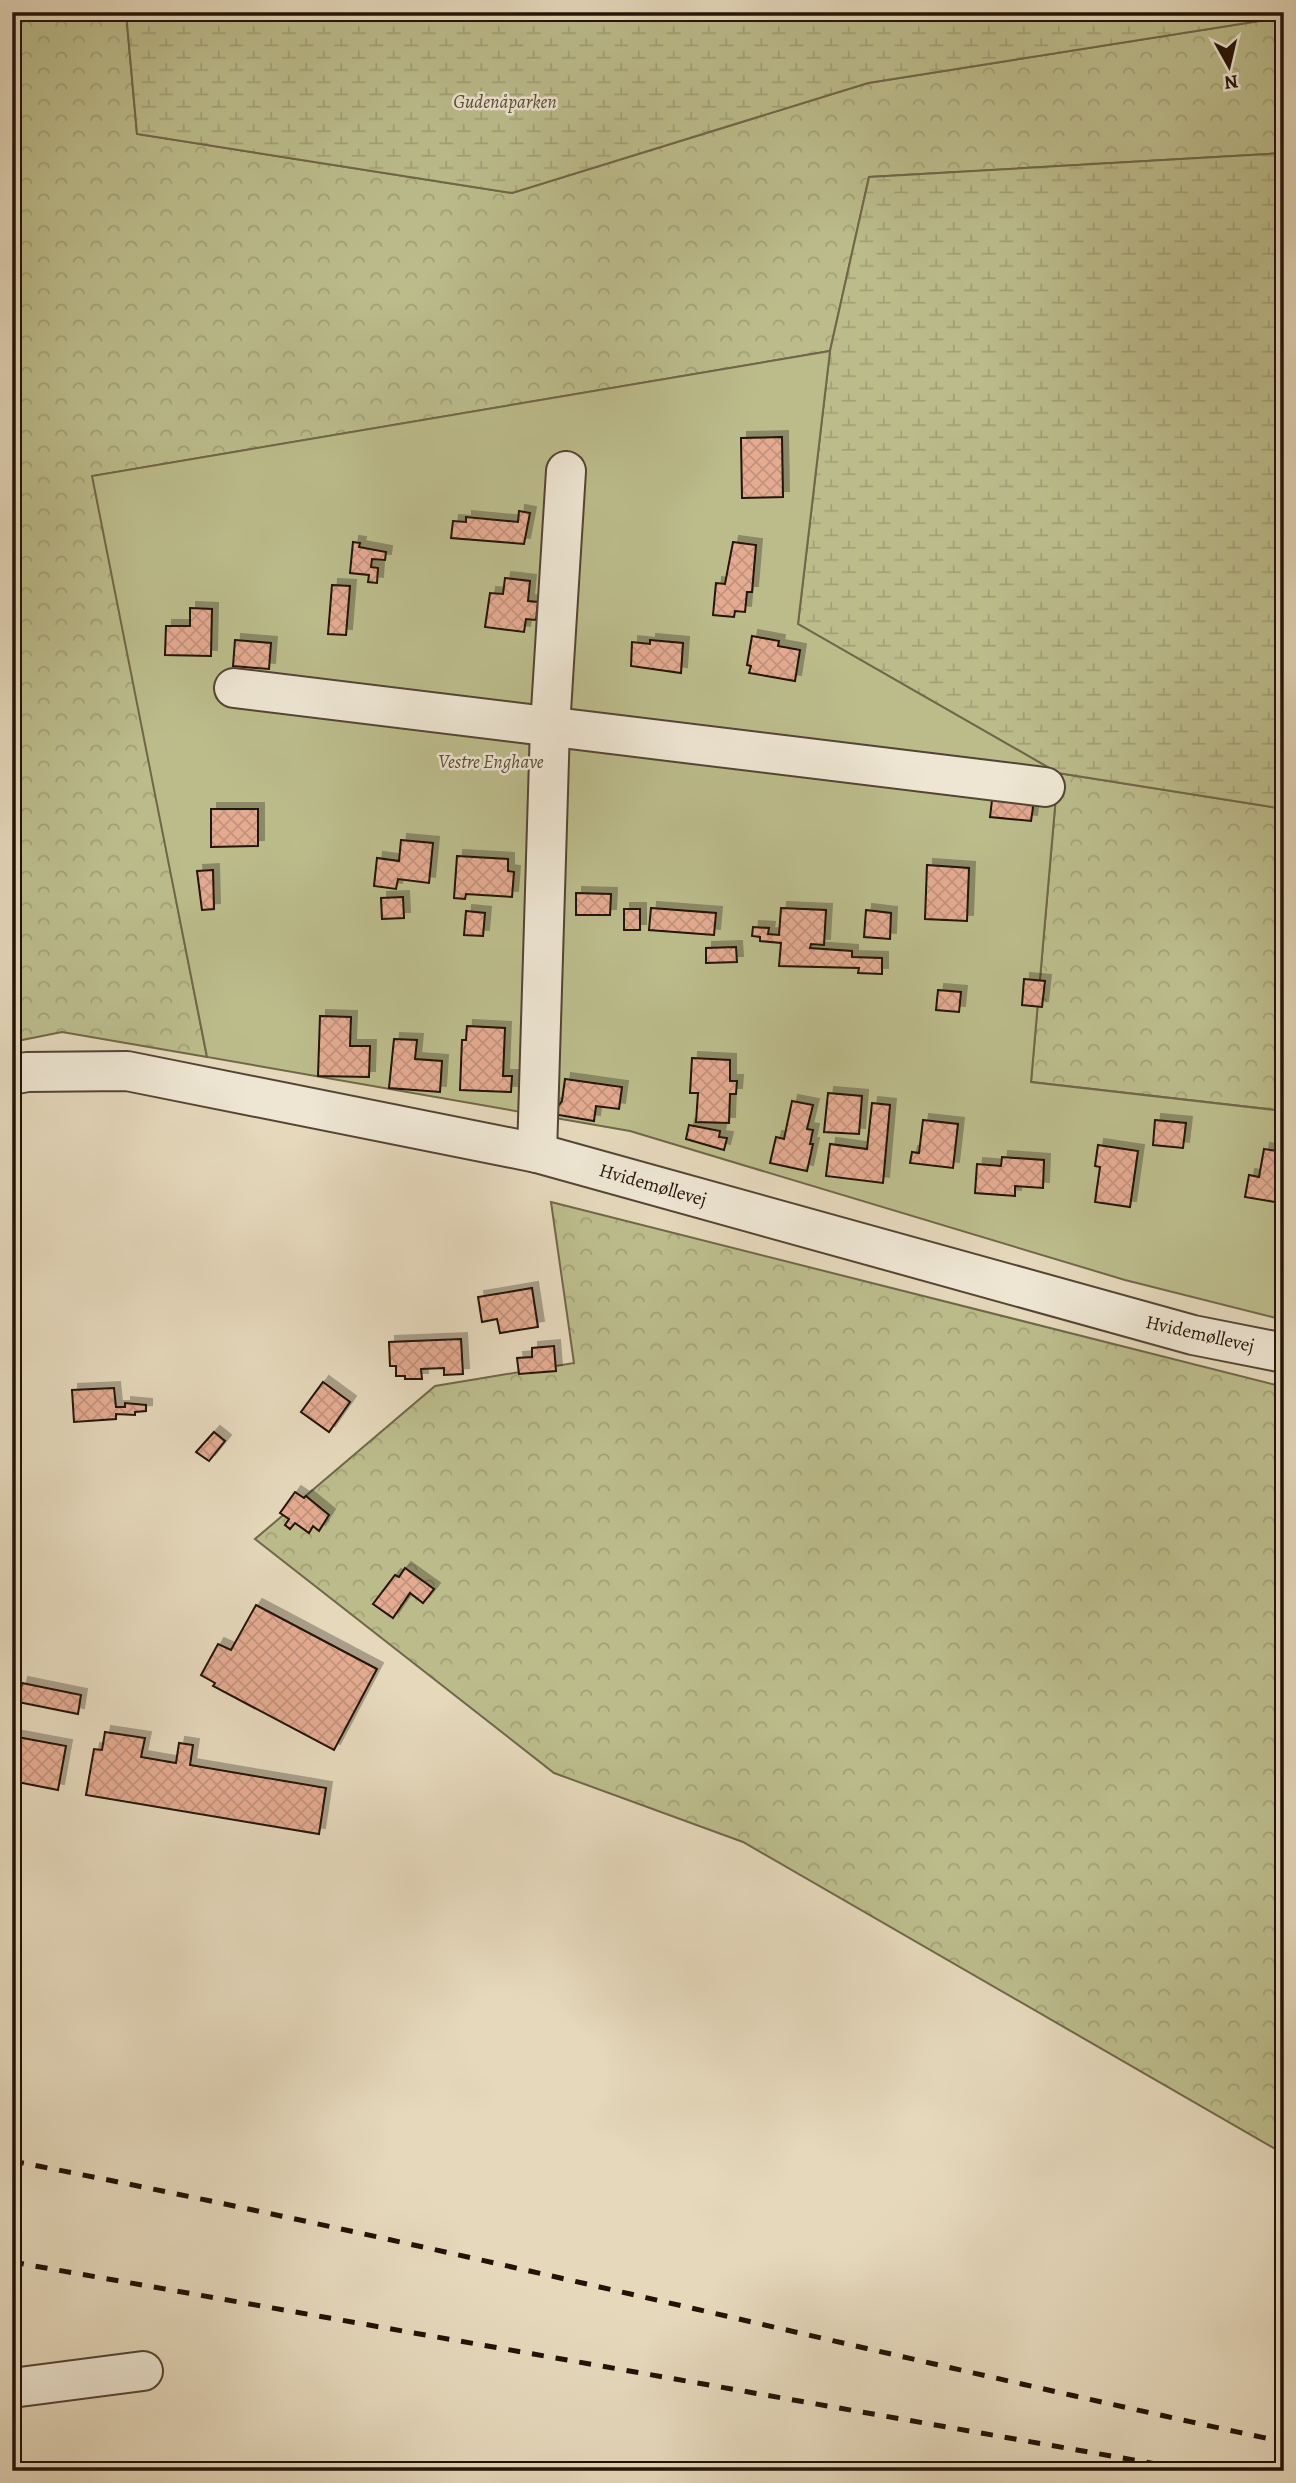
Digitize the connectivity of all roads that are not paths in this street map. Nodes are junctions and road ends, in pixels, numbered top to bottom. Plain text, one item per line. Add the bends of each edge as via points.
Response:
1 (566, 471) dead end
2 (234, 688) dead end
3 (550, 727) junction
4 (1045, 787) dead end
5 (12, 1075) edge
6 (537, 1153) junction
7 (1284, 1353) edge
8 (143, 2371) dead end
9 (12, 2388) edge

1 - 3 street
2 - 3 street
3 - 4 street
3 - 6 street
5 - 6 street, Hvidemøllevej via 127,1071
6 - 7 street, Hvidemøllevej via 1193,1335
8 - 9 street

